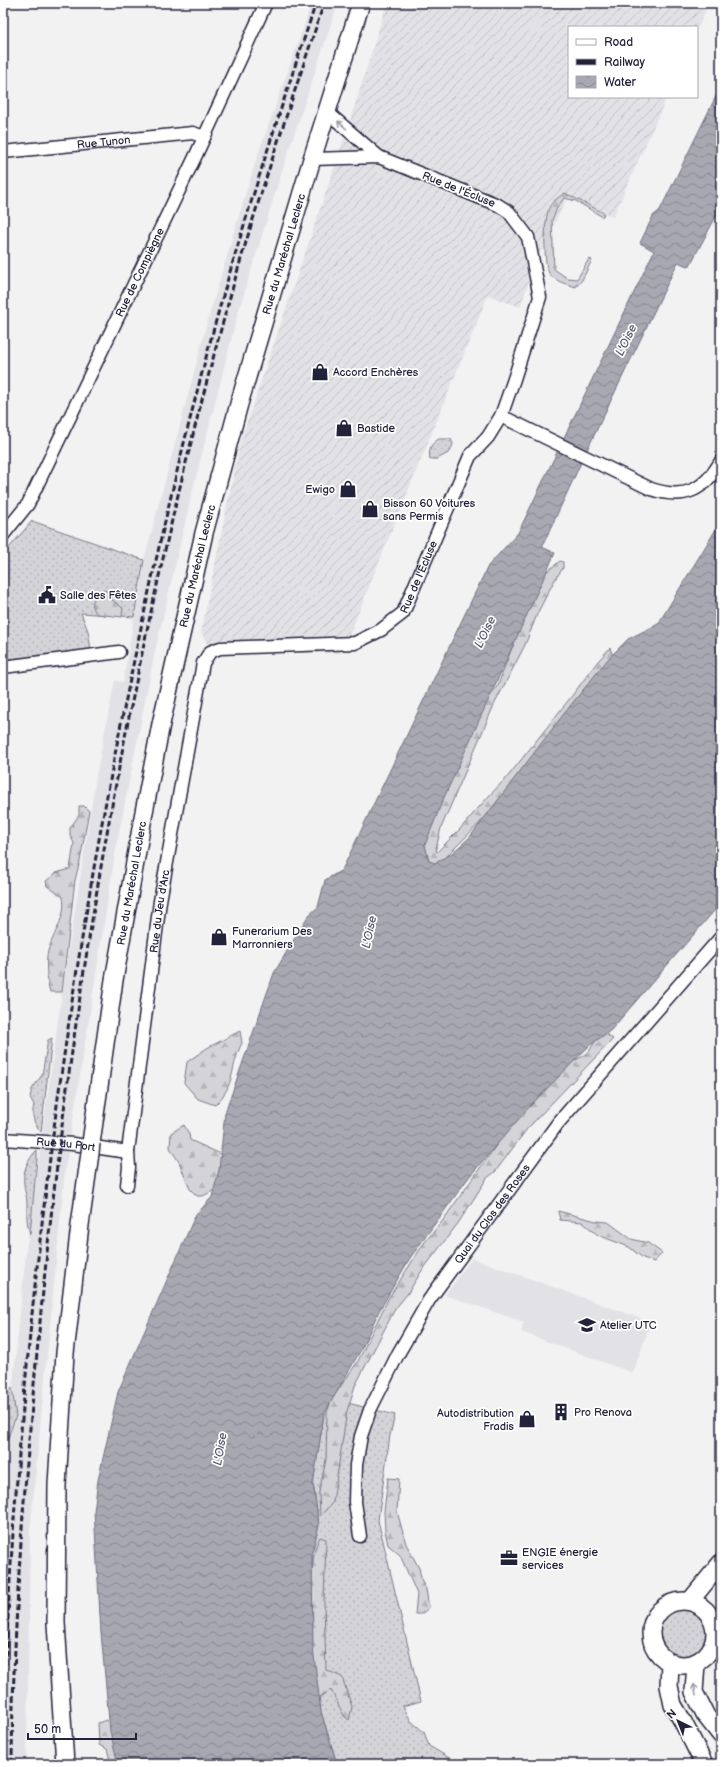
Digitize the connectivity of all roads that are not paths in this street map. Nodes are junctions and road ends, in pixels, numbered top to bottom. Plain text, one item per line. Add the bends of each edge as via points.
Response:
1 (266, 3) edge
2 (361, 3) edge
3 (327, 112) junction
4 (204, 137) junction
5 (357, 138) junction
6 (3, 152) edge
7 (379, 157) junction
8 (350, 158) junction
9 (312, 159) junction
10 (501, 416) junction
11 (721, 461) edge
12 (3, 535) edge
13 (220, 648) joint
14 (119, 652) dead end
15 (3, 667) edge
16 (721, 937) edge
17 (3, 1139) edge
18 (128, 1152) junction
19 (127, 1185) dead end
20 (360, 1536) dead end
21 (721, 1563) edge
22 (690, 1601) junction
23 (717, 1615) edge
24 (670, 1662) junction
25 (696, 1663) junction
26 (721, 1734) edge
27 (721, 1738) edge
28 (701, 1759) edge
29 (65, 1764) edge

1 - 4 street, Rue de Compiègne
2 - 3 main road, Rue du Maréchal Leclerc
5 -> 3 street
3 - 9 main road, Rue du Maréchal Leclerc
4 - 6 street, Rue Tunon via 193,133
4 - 12 street, Rue de Compiègne via 28,504
5 - 7 street
5 - 8 street
7 - 8 street, Rue de l'Écluse
7 - 10 street, Rue de l'Écluse via 498,205 509,212 528,237 540,297
8 - 9 street, Rue de l'Écluse
9 - 29 main road, Rue du Maréchal Leclerc via 239,404 204,533 158,738 114,980 65,1353 58,1485 56,1623
10 - 11 street via 651,489 674,495 702,486
10 - 13 street, Rue de l'Écluse via 488,437 470,456 403,613 381,630 355,643
13 - 18 street, Rue du Jeu d'Arc via 210,652 203,662 160,901
14 - 15 street
16 - 20 street, Quai du Clos des Roses via 558,1123 429,1300 398,1354 370,1410 361,1436 356,1465 355,1502
17 - 18 street, Rue du Port via 73,1144
18 - 19 street, Rue du Jeu d'Arc
21 - 22 main road
22 - 23 main road via 701,1605 710,1615
22 - 24 main road via 668,1604 654,1619 651,1638 656,1650
23 - 25 main road via 714,1645 706,1657
24 - 25 main road via 686,1666
24 - 28 main road via 668,1686 672,1705
26 -> 25 main road via 706,1716 694,1692
27 - 28 main road

